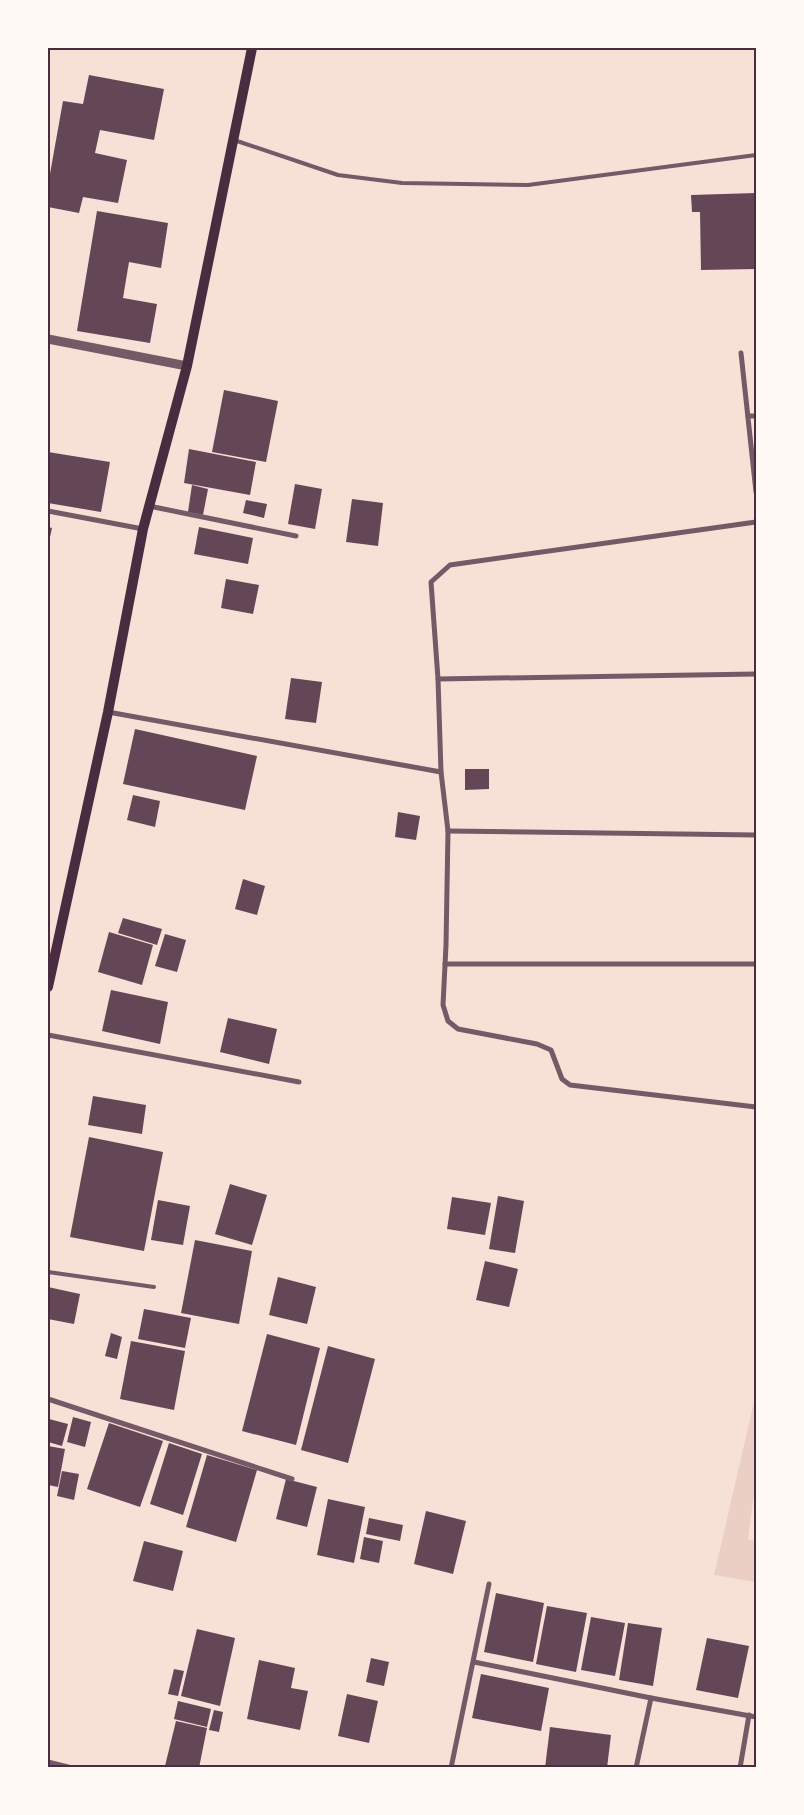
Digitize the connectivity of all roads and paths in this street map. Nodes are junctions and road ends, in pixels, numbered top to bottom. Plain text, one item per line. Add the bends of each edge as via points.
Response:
1 (252, 48) edge
2 (232, 139) junction
3 (756, 155) edge
4 (48, 338) edge
5 (741, 353) dead end
6 (187, 366) junction
7 (748, 416) junction
8 (756, 416) edge
9 (756, 492) edge
10 (149, 506) junction
11 (48, 511) edge
12 (756, 522) edge
13 (142, 529) junction
14 (296, 536) dead end
15 (756, 674) edge
16 (438, 679) junction
17 (108, 712) junction
18 (441, 772) junction
19 (448, 832) junction
20 (756, 835) edge
21 (446, 964) junction
22 (756, 964) edge
23 (48, 987) edge
24 (48, 1035) edge
25 (300, 1082) dead end
26 (756, 1107) edge
27 (48, 1272) edge
28 (154, 1287) dead end
29 (48, 1398) edge
30 (292, 1479) dead end
31 (489, 1584) dead end
32 (474, 1662) junction
33 (652, 1698) junction
34 (748, 1715) junction
35 (756, 1717) edge
36 (48, 1762) edge
37 (72, 1768) edge
38 (451, 1768) edge
39 (636, 1768) edge
40 (740, 1768) edge

1 - 2 main road
2 - 3 lane via 338,175 402,183 528,184
2 - 6 main road
4 - 6 street
5 - 7 street
6 - 10 main road
7 - 8 street
7 - 9 street
10 - 13 main road
10 - 14 street
11 - 13 street
12 - 16 street via 450,565 432,582
13 - 17 main road
15 - 16 street
16 - 18 street
17 - 18 street
17 - 23 main road
18 - 19 street
19 - 20 street
19 - 21 street
21 - 22 street
21 - 26 street via 443,1005 448,1021 458,1029 537,1044 551,1050 562,1079 570,1086
24 - 25 street
27 - 28 lane
29 - 30 street
31 - 32 street
32 - 33 street
32 - 38 street
33 - 34 street
33 - 39 street
34 - 35 street
34 - 40 street
36 - 37 street

